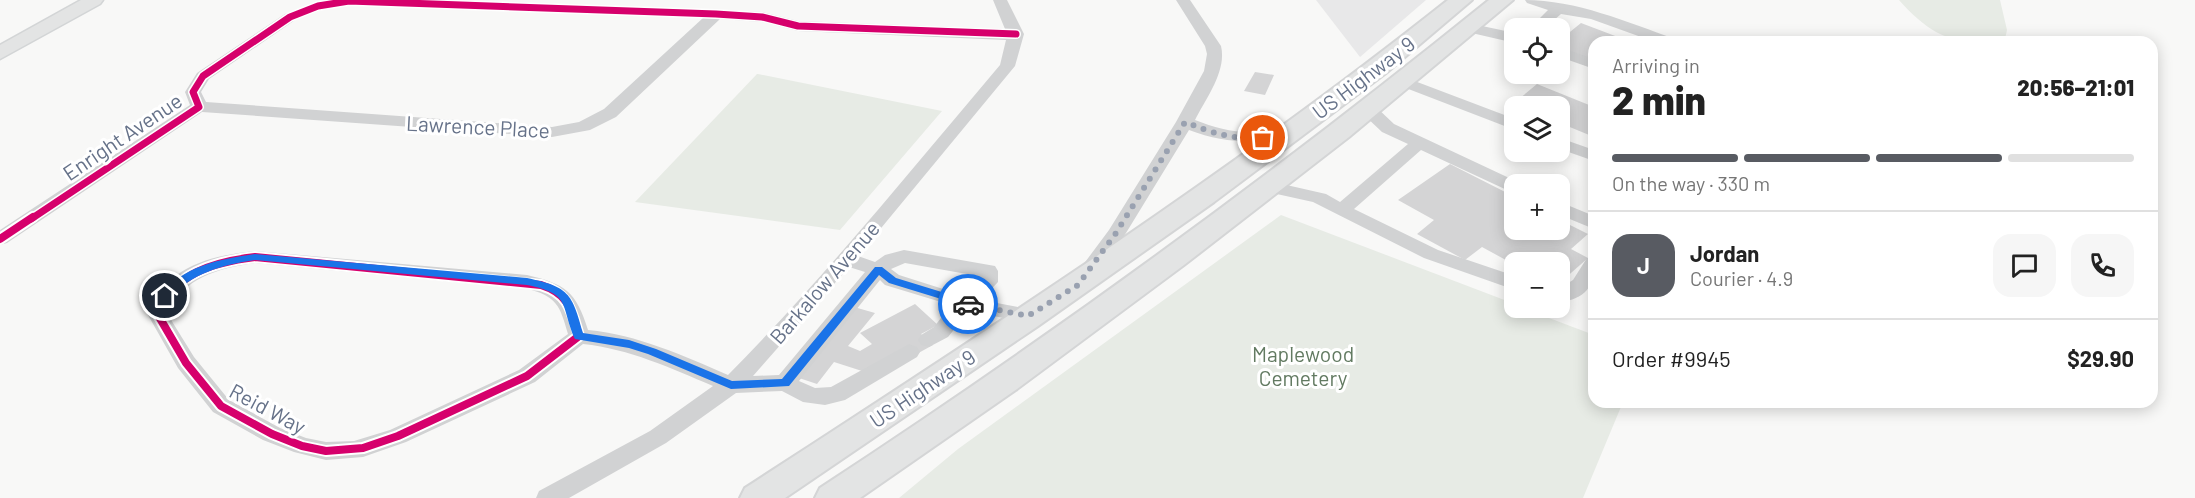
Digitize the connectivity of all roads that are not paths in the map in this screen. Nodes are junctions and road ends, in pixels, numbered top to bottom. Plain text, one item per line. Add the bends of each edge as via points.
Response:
1 (94, 0) edge
2 (1000, 0) edge
3 (1183, 0) edge
4 (1461, 0) edge
5 (1502, 0) edge
6 (1532, 0) edge
7 (1558, 9) junction
8 (716, 14) junction
9 (1548, 18) edge
10 (1468, 28) junction
11 (1016, 34) junction
12 (1504, 36) edge
13 (1653, 36) edge
14 (0, 53) edge
15 (1570, 56) edge
16 (1588, 62) edge
17 (1404, 82) junction
18 (199, 107) junction
19 (1369, 110) junction
20 (1504, 121) edge
21 (1185, 122) junction
22 (1289, 134) junction
23 (1419, 143) junction
24 (1570, 147) edge
25 (1588, 154) edge
26 (1504, 182) edge
27 (1269, 187) junction
28 (1341, 210) junction
29 (1570, 212) edge
30 (1588, 220) edge
31 (0, 240) edge
32 (845, 259) junction
33 (878, 269) junction
34 (1588, 272) edge
35 (1504, 279) edge
36 (1078, 285) junction
37 (1570, 293) edge
38 (967, 303) junction
39 (1028, 316) junction
40 (579, 336) junction
41 (929, 340) dead end
42 (909, 351) dead end
43 (785, 383) junction
44 (731, 385) junction
45 (946, 421) junction
46 (548, 498) edge
47 (758, 498) edge
48 (833, 498) edge
49 (867, 498) edge

1 - 14 main road
2 - 11 street
3 - 21 street via 1215,54 1212,71
4 - 22 highway, US Highway 9
5 - 10 highway, US Highway 9
6 - 7 street
7 - 9 street
7 - 13 street via 1594,15
8 - 11 street, Enright Avenue via 762,17 798,26
8 - 18 street, Lawrence Place via 610,113 569,130 537,132
8 - 18 street, Enright Avenue via 333,3 290,17 203,76 193,92
10 - 12 street
10 - 17 highway, US Highway 9
11 - 32 street, Barkalow Avenue via 1011,57 1001,75
15 - 16 street
17 - 19 highway, US Highway 9
17 - 20 street
18 - 31 street, Enright Avenue
19 - 23 street via 1388,128
19 - 27 highway, US Highway 9
21 - 22 street via 1238,139
21 - 36 street via 1116,233
22 - 36 highway, US Highway 9
23 - 26 street
23 - 28 street
24 - 25 street
27 - 28 street via 1319,198
27 - 45 highway, US Highway 9
28 - 35 street via 1431,254
29 - 30 street
32 - 33 street
32 - 44 street, Barkalow Avenue
33 - 38 street via 892,280
33 - 38 street via 904,256 988,272 988,282
33 - 43 street
34 - 37 street
36 - 39 highway, US Highway 9
38 - 39 street
38 - 41 street
39 - 47 highway, US Highway 9
40 - 40 street, Reid Way via 570,302 546,286 255,257 221,262 186,278 165,296 158,315 208,394 222,407 310,449 327,452 375,445 477,400 527,376
40 - 44 street via 652,351
42 - 43 street via 837,394 811,396
43 - 44 street
44 - 46 street, Barkalow Avenue via 628,455
45 - 48 highway, US Highway 9
45 - 49 highway

